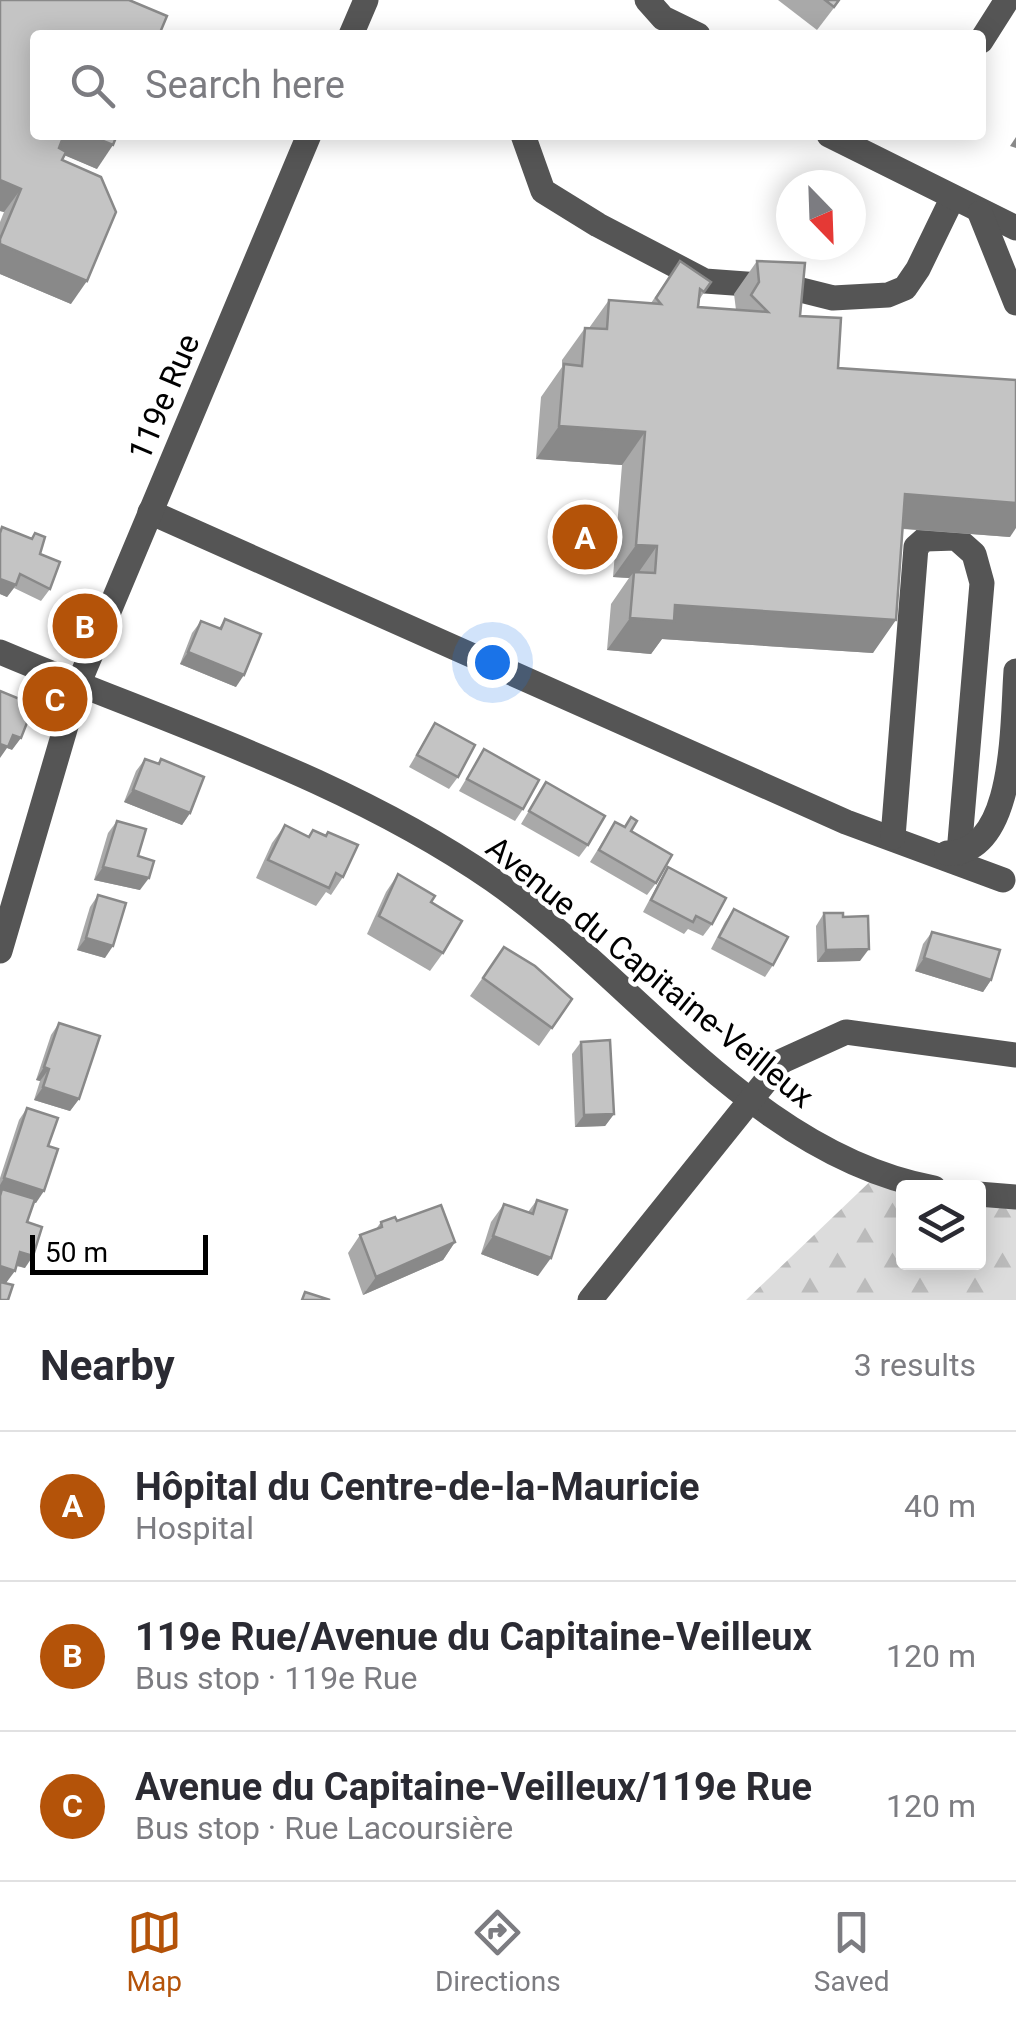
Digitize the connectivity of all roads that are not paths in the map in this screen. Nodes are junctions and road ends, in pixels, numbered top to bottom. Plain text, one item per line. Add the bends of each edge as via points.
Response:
1 (366, 0) edge
2 (647, 0) edge
3 (1007, 0) edge
4 (354, 30) edge
5 (688, 30) edge
6 (986, 33) edge
7 (307, 140) edge
8 (526, 140) edge
9 (839, 140) edge
10 (952, 199) junction
11 (980, 213) junction
12 (1016, 228) edge
13 (1016, 302) edge
14 (150, 512) junction
15 (0, 652) edge
16 (1016, 671) edge
17 (78, 685) junction
18 (892, 837) junction
19 (948, 853) junction
20 (1003, 880) dead end
21 (0, 951) edge
22 (1016, 1055) edge
23 (751, 1099) junction
24 (911, 1180) edge
25 (986, 1195) edge
26 (1016, 1197) edge
27 (590, 1300) edge

1 - 4 street
2 - 5 street
3 - 6 street
7 - 14 street, 119e Rue
8 - 10 street via 543,191 705,281 861,300 905,288
9 - 10 street
10 - 11 street
11 - 12 street
11 - 13 street
14 - 17 street, 119e Rue
14 - 18 street via 548,693
15 - 17 street, Avenue du Capitaine-Veilleux
16 - 19 street via 1006,813 981,843
17 - 21 street, 119e Rue
17 - 23 street, Avenue du Capitaine-Veilleux via 345,794 494,880
18 - 19 street
18 - 19 street via 916,547 925,539 956,538 974,554 982,583
19 - 20 street
22 - 23 street via 846,1032 782,1061
23 - 24 street, Avenue du Capitaine-Veilleux via 824,1149
23 - 27 street
25 - 26 street

